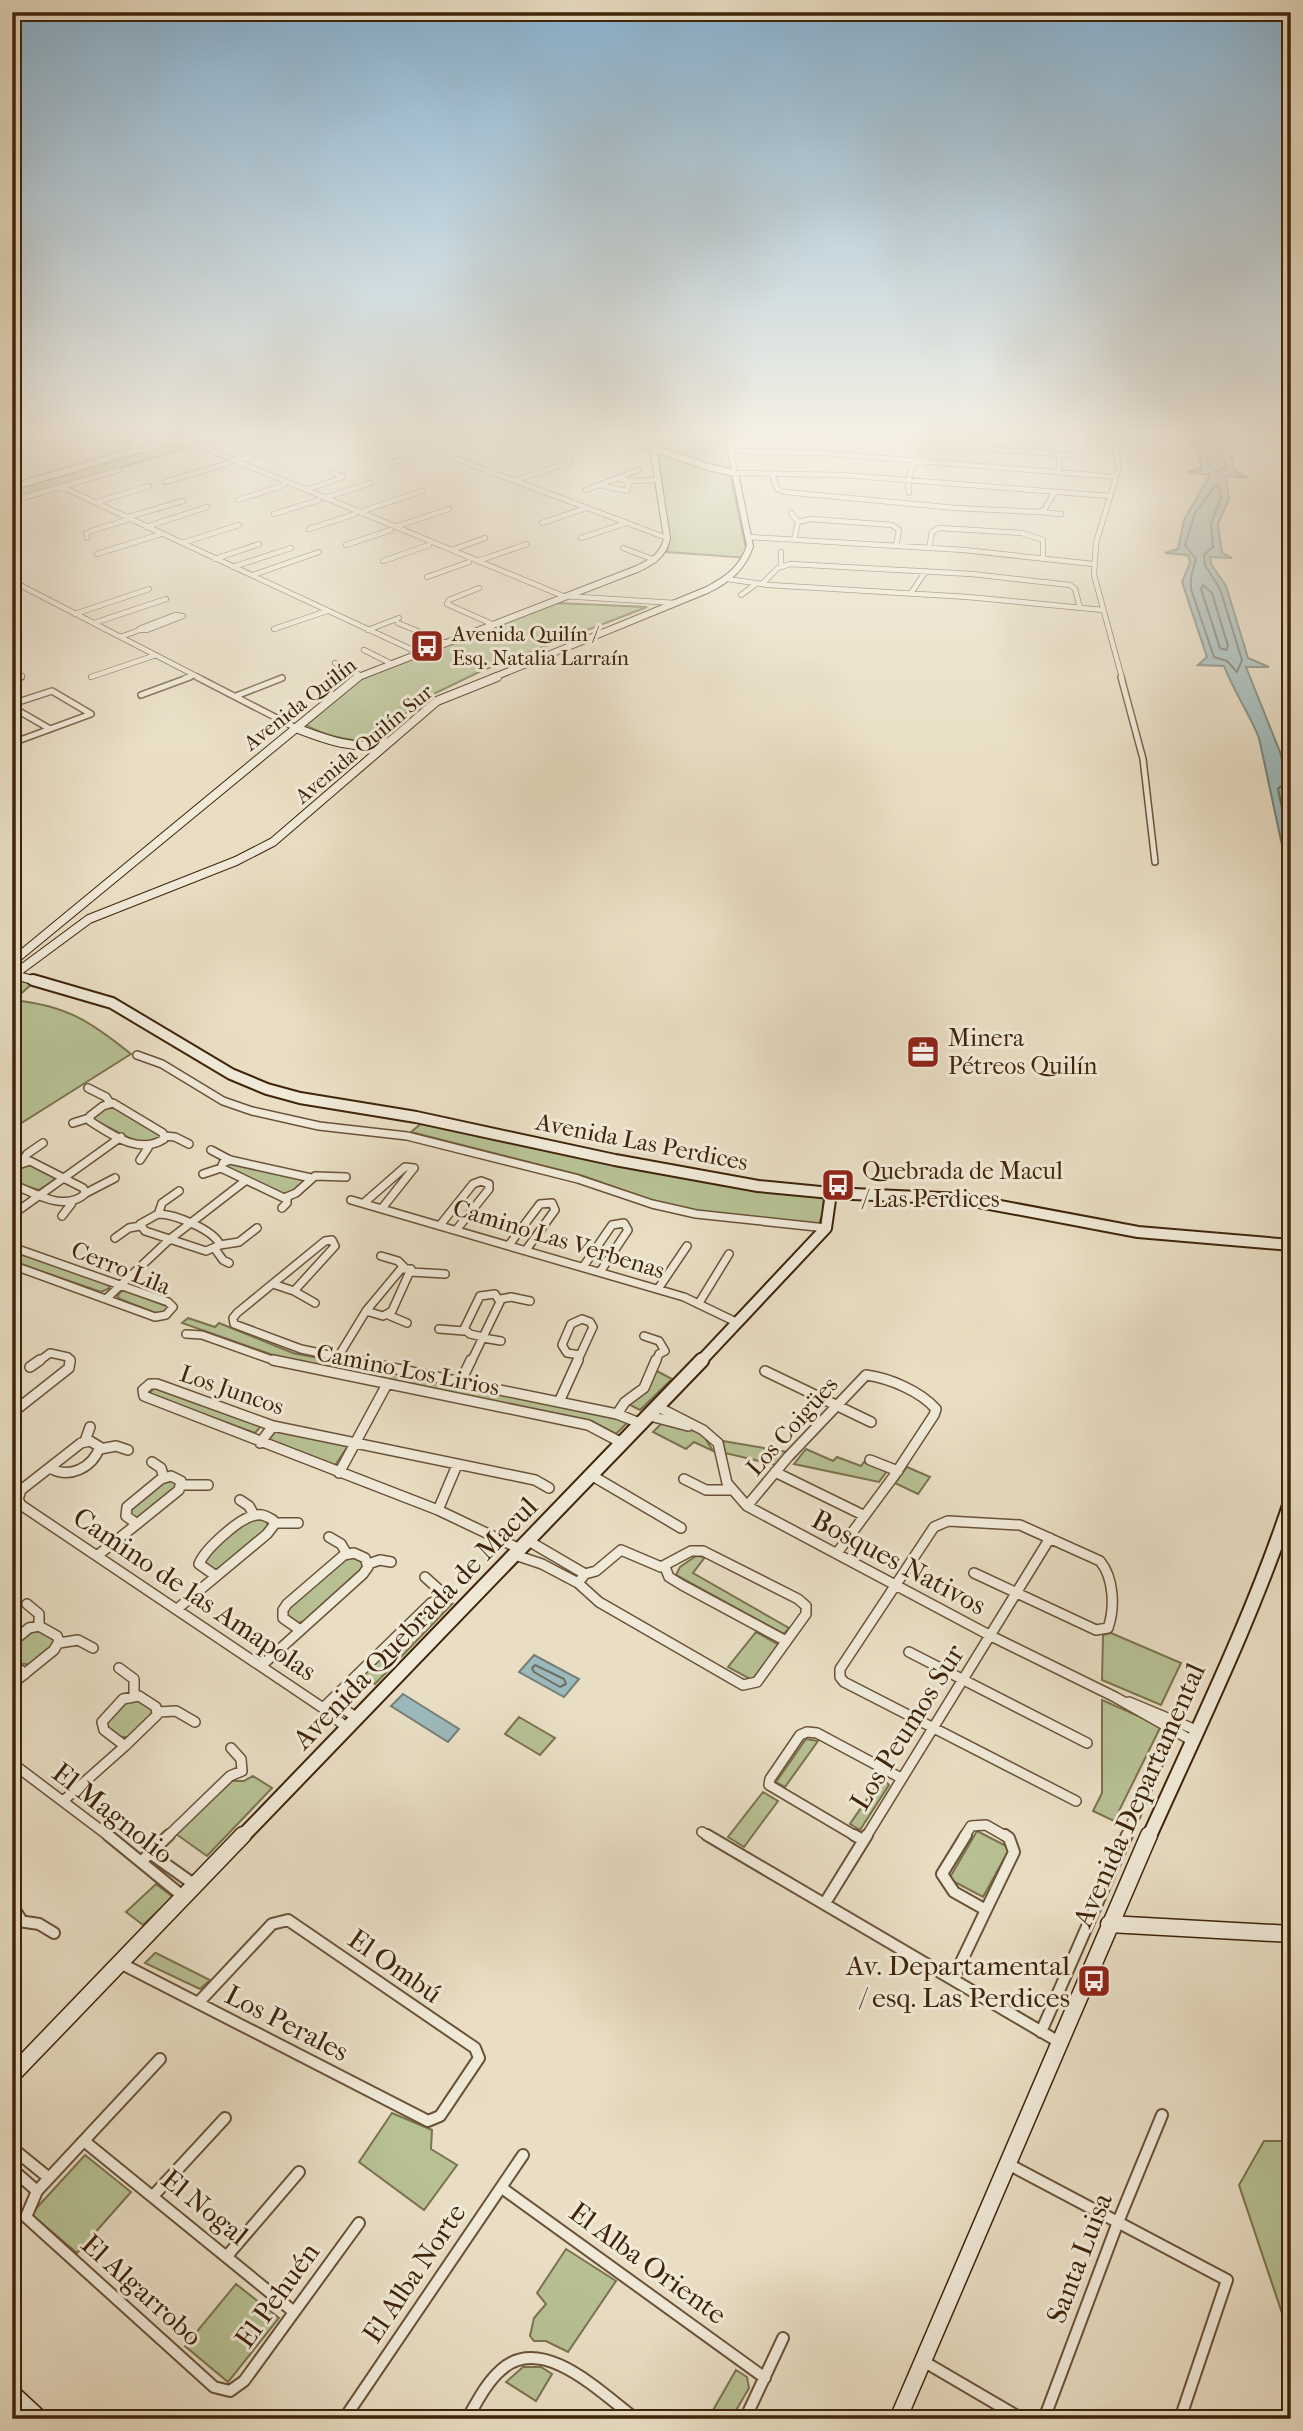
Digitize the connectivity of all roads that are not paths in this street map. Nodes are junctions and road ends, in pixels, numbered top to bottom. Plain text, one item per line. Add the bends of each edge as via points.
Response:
1 (115, 548) edge
2 (193, 548) edge
3 (246, 548) edge
4 (290, 548) edge
5 (419, 548) edge
6 (514, 548) edge
7 (624, 548) edge
8 (665, 548) edge
9 (748, 548) edge
10 (934, 548) edge
11 (1044, 548) edge
12 (1095, 548) edge
13 (446, 549) joint
14 (319, 552) dead end
15 (781, 552) dead end
16 (97, 554) dead end
17 (1043, 558) junction
18 (215, 559) junction
19 (655, 560) junction
20 (383, 561) dead end
21 (478, 561) junction
22 (469, 562) junction
23 (1093, 563) junction
24 (781, 566) junction
25 (233, 567) junction
26 (926, 571) junction
27 (252, 576) junction
28 (427, 577) dead end
29 (729, 577) junction
30 (12, 581) edge
31 (758, 584) junction
32 (479, 588) dead end
33 (149, 589) dead end
34 (911, 593) junction
35 (741, 595) dead end
36 (560, 597) junction
37 (166, 599) dead end
38 (671, 605) junction
39 (1080, 608) junction
40 (1103, 610) junction
41 (327, 611) junction
42 (75, 614) junction
43 (94, 624) junction
44 (492, 624) junction
45 (274, 629) dead end
46 (140, 630) junction
47 (368, 630) junction
48 (120, 637) junction
49 (443, 642) junction
50 (364, 650) dead end
51 (416, 652) junction
52 (156, 655) junction
53 (335, 663) dead end
54 (390, 663) junction
55 (12, 670) edge
56 (194, 675) junction
57 (360, 676) junction
58 (91, 677) dead end
59 (282, 678) dead end
60 (12, 682) edge
61 (54, 687) dead end
62 (47, 691) junction
63 (141, 695) dead end
64 (236, 696) junction
65 (12, 706) edge
66 (296, 728) junction
67 (50, 729) junction
68 (12, 743) edge
69 (375, 750) junction
70 (1156, 862) dead end
71 (59, 924) junction
72 (74, 928) junction
73 (50, 931) junction
74 (63, 936) junction
75 (12, 962) edge
76 (13, 975) edge
77 (137, 1055) dead end
78 (88, 1088) dead end
79 (110, 1103) junction
80 (89, 1118) junction
81 (73, 1123) dead end
82 (165, 1136) junction
83 (121, 1137) junction
84 (43, 1143) dead end
85 (188, 1144) dead end
86 (148, 1148) junction
87 (211, 1150) dead end
88 (140, 1160) dead end
89 (230, 1160) junction
90 (23, 1161) junction
91 (12, 1167) edge
92 (221, 1168) junction
93 (203, 1174) dead end
94 (346, 1177) dead end
95 (61, 1178) junction
96 (115, 1178) dead end
97 (311, 1178) junction
98 (245, 1181) junction
99 (12, 1184) edge
100 (179, 1191) dead end
101 (86, 1193) junction
102 (39, 1194) junction
103 (831, 1194) junction
104 (287, 1198) junction
105 (351, 1200) dead end
106 (365, 1202) junction
107 (72, 1203) junction
108 (383, 1207) junction
109 (282, 1208) dead end
110 (159, 1212) junction
111 (12, 1215) edge
112 (62, 1216) dead end
113 (188, 1224) junction
114 (441, 1224) junction
115 (140, 1226) junction
116 (257, 1228) dead end
117 (826, 1228) junction
118 (457, 1229) junction
119 (115, 1238) dead end
120 (170, 1239) junction
121 (509, 1245) junction
122 (1291, 1245) edge
123 (687, 1246) dead end
124 (12, 1247) edge
125 (217, 1247) junction
126 (526, 1250) junction
127 (729, 1254) dead end
128 (382, 1256) dead end
129 (229, 1263) dead end
130 (12, 1265) edge
131 (583, 1266) junction
132 (407, 1270) junction
133 (600, 1272) junction
134 (444, 1274) dead end
135 (273, 1284) junction
136 (121, 1285) junction
137 (658, 1289) junction
138 (295, 1291) junction
139 (107, 1298) junction
140 (500, 1299) junction
141 (530, 1301) dead end
142 (315, 1303) dead end
143 (699, 1303) junction
144 (365, 1311) junction
145 (388, 1315) junction
146 (408, 1323) dead end
147 (738, 1323) junction
148 (439, 1329) dead end
149 (464, 1331) junction
150 (186, 1334) dead end
151 (644, 1336) dead end
152 (483, 1337) junction
153 (501, 1341) dead end
154 (580, 1355) junction
155 (338, 1357) junction
156 (30, 1367) dead end
157 (765, 1371) dead end
158 (461, 1381) junction
159 (386, 1386) junction
160 (559, 1402) junction
161 (836, 1406) junction
162 (12, 1413) edge
163 (617, 1414) junction
164 (650, 1416) junction
165 (872, 1422) dead end
166 (273, 1426) junction
167 (90, 1427) dead end
168 (85, 1441) junction
169 (260, 1443) junction
170 (354, 1443) junction
171 (622, 1443) junction
172 (100, 1449) junction
173 (128, 1450) dead end
174 (870, 1460) dead end
175 (152, 1462) dead end
176 (457, 1465) junction
177 (50, 1468) junction
178 (898, 1471) junction
179 (775, 1472) junction
180 (339, 1473) junction
181 (591, 1475) junction
182 (164, 1478) junction
183 (684, 1479) dead end
184 (182, 1485) junction
185 (208, 1485) dead end
186 (550, 1488) dead end
187 (730, 1490) junction
188 (15, 1499) edge
189 (240, 1500) dead end
190 (1291, 1501) edge
191 (747, 1506) junction
192 (438, 1510) junction
193 (254, 1515) junction
194 (863, 1515) junction
195 (274, 1523) junction
196 (298, 1523) dead end
197 (137, 1524) junction
198 (681, 1528) dead end
199 (329, 1536) dead end
200 (1050, 1538) junction
201 (521, 1548) junction
202 (837, 1553) junction
203 (346, 1554) junction
204 (98, 1556) junction
205 (391, 1562) dead end
206 (368, 1564) junction
207 (665, 1567) junction
208 (974, 1573) dead end
209 (585, 1574) junction
210 (216, 1576) junction
211 (425, 1577) dead end
212 (578, 1583) junction
213 (895, 1584) junction
214 (1018, 1593) junction
215 (27, 1604) dead end
216 (177, 1609) junction
217 (39, 1626) junction
218 (300, 1630) junction
219 (991, 1636) junction
220 (12, 1642) edge
221 (786, 1642) junction
222 (59, 1643) junction
223 (93, 1648) dead end
224 (909, 1652) dead end
225 (12, 1663) edge
226 (261, 1666) junction
227 (119, 1668) dead end
228 (25, 1674) junction
229 (963, 1679) junction
230 (12, 1684) edge
231 (134, 1695) junction
232 (327, 1704) junction
233 (158, 1712) junction
234 (195, 1722) dead end
235 (353, 1723) junction
236 (1174, 1726) junction
237 (933, 1728) junction
238 (1194, 1735) junction
239 (1087, 1743) dead end
240 (126, 1746) junction
241 (231, 1748) dead end
242 (12, 1763) edge
243 (901, 1778) junction
244 (64, 1801) junction
245 (1076, 1801) dead end
246 (702, 1832) dead end
247 (863, 1840) junction
248 (150, 1853) junction
249 (142, 1861) junction
250 (197, 1886) junction
251 (185, 1898) junction
252 (825, 1903) junction
253 (12, 1906) edge
254 (987, 1910) junction
255 (19, 1921) junction
256 (1110, 1924) junction
257 (12, 1932) edge
258 (54, 1933) dead end
259 (1291, 1934) edge
260 (121, 1964) junction
261 (953, 1979) junction
262 (199, 2002) junction
263 (1041, 2032) junction
264 (1059, 2042) junction
265 (160, 2059) dead end
266 (12, 2075) edge
267 (1162, 2115) dead end
268 (225, 2118) dead end
269 (432, 2120) joint
270 (85, 2141) junction
271 (12, 2148) edge
272 (523, 2155) dead end
273 (1007, 2164) junction
274 (12, 2169) edge
275 (299, 2172) dead end
276 (50, 2178) junction
277 (502, 2188) junction
278 (37, 2191) junction
279 (153, 2196) junction
280 (1118, 2222) junction
281 (359, 2223) dead end
282 (227, 2256) junction
283 (294, 2312) junction
284 (783, 2339) dead end
285 (923, 2360) junction
286 (765, 2378) junction
287 (230, 2391) joint
288 (12, 2393) edge
289 (40, 2419) edge
290 (344, 2419) edge
291 (467, 2419) edge
292 (636, 2419) edge
293 (745, 2419) edge
294 (898, 2419) edge
295 (1023, 2419) edge
296 (1044, 2419) edge
297 (1180, 2419) edge

1 - 16 street
2 - 18 street
3 - 18 street
4 - 25 street
5 - 20 street
6 - 21 street
7 - 19 street
8 - 19 street
9 - 29 street via 747,558
10 - 17 street
11 - 17 street
12 - 23 street
13 - 21 street
13 - 22 street
14 - 27 street
15 - 24 street
17 - 23 street
18 - 25 street
19 - 36 street, Avenida Quilín
21 - 36 street
22 - 28 street
22 - 36 street
23 - 40 street
24 - 26 street
24 - 31 street
25 - 27 street
26 - 34 street
26 - 39 street via 1070,584
27 - 41 street
29 - 31 street
29 - 38 street, Avenida Quilín Sur
30 - 42 street
31 - 34 street
31 - 35 street
32 - 44 street via 447,604
33 - 42 street
34 - 39 street
36 - 38 street
36 - 44 street, Avenida Quilín
37 - 43 street
38 - 69 street, Avenida Quilín Sur via 446,696
39 - 40 street
40 - 70 street via 1143,759
41 - 45 street
41 - 47 street
42 - 43 street
43 - 48 street
44 - 49 street, Avenida Quilín
46 - 46 street via 147,630 183,616 175,615
46 - 48 street
47 - 49 street via 398,620
47 - 51 street
48 - 52 street
49 - 51 street, Avenida Quilín
50 - 54 street
51 - 54 street, Avenida Quilín
52 - 56 street
52 - 58 street
53 - 57 street
54 - 57 street, Avenida Quilín
55 - 60 street via 22,676
56 - 63 street
56 - 64 street
57 - 66 street, Avenida Quilín
59 - 64 street
61 - 62 street
62 - 65 street
62 - 67 street via 91,713
64 - 66 street
65 - 67 street
66 - 69 street
66 - 71 street, Avenida Quilín
67 - 68 street
69 - 72 street, Avenida Quilín Sur via 293,827 265,846
71 - 72 street
71 - 73 street, Avenida Quilín
72 - 74 street, Avenida Quilín Sur
73 - 74 street
73 - 75 street, Avenida Quilín
74 - 76 street, Avenida Quilín Sur
76 - 103 street, Avenida Las Perdices via 113,1003 231,1074 267,1090 615,1160
77 - 117 street, Avenida Las Perdices via 162,1064 237,1107 318,1126 407,1136 585,1181 684,1212
78 - 79 street
79 - 80 street
79 - 82 street
80 - 81 street
80 - 83 street
82 - 85 street
82 - 86 street
83 - 86 street
83 - 95 street
84 - 90 street
86 - 88 street
87 - 89 street
89 - 92 street
89 - 97 street
90 - 91 street
90 - 95 street
92 - 93 street
92 - 98 street
94 - 97 street
95 - 101 street
95 - 102 street
96 - 101 street
97 - 104 street
98 - 104 street
98 - 113 street
99 - 102 street
100 - 110 street via 160,1204
101 - 107 street
102 - 107 street
102 - 111 street
103 - 117 street
103 - 122 street, Avenida Las Perdices via 963,1199 1138,1232
104 - 109 street
105 - 106 street, Camino Las Verbenas
106 - 108 street, Camino Las Verbenas
106 - 108 street via 405,1167 414,1168
107 - 112 street
108 - 114 street, Camino Las Verbenas
110 - 113 street
110 - 115 street via 150,1214
113 - 120 street
113 - 125 street via 218,1238
114 - 118 street, Camino Las Verbenas
114 - 118 street via 473,1184 489,1184
115 - 119 street
115 - 120 street
116 - 125 street via 239,1242
117 - 147 street, Avenida Quebrada de Macul
118 - 121 street, Camino Las Verbenas
120 - 125 street via 204,1251
120 - 136 street
121 - 126 street, Camino Las Verbenas
121 - 126 street via 540,1204 552,1203 555,1210
123 - 137 street
124 - 136 street, Cerro Lila
125 - 129 street via 223,1261
126 - 131 street, Camino Las Verbenas
127 - 143 street
128 - 132 street
130 - 139 street, Cerro Lila
131 - 133 street, Camino Las Verbenas
131 - 133 street via 612,1225 624,1223 628,1230
132 - 134 street
132 - 144 street
132 - 145 street
133 - 137 street, Camino Las Verbenas
135 - 138 street
135 - 138 street via 325,1241 334,1241 334,1247
135 - 155 street via 237,1313 233,1322 293,1347
136 - 139 street
136 - 139 street, Cerro Lila via 169,1302 173,1309 158,1317
137 - 143 street, Camino Las Verbenas
138 - 142 street
140 - 141 street
140 - 149 street via 492,1293 480,1296
140 - 152 street
143 - 147 street, Camino Las Verbenas
144 - 145 street
144 - 155 street
145 - 146 street
147 - 164 street, Avenida Quebrada de Macul
148 - 149 street
149 - 152 street
150 - 159 street, Camino Los Lirios via 202,1335 288,1365
151 - 163 street via 659,1341 665,1351 659,1354 644,1388
152 - 153 street
152 - 158 street
154 - 154 street via 593,1327 582,1319 571,1324 562,1345 563,1350
154 - 160 street
155 - 158 street
156 - 162 street via 50,1353 71,1361 69,1368
157 - 161 street
158 - 160 street
159 - 170 street
159 - 171 street, Camino Los Lirios via 587,1425
160 - 163 street
161 - 165 street
161 - 178 street, Los Coigües via 866,1375 933,1404 934,1415
161 - 179 street, Los Coigües
163 - 164 street
164 - 171 street, Avenida Quebrada de Macul
164 - 187 street via 703,1430 718,1443 724,1481
166 - 169 street
166 - 169 street, Los Juncos via 157,1384 143,1390 144,1396
166 - 170 street, Los Juncos
167 - 168 street
168 - 172 street
168 - 177 street
169 - 180 street, Los Juncos
170 - 176 street, Los Juncos
170 - 180 street
171 - 181 street, Avenida Quebrada de Macul
172 - 173 street via 116,1446
172 - 177 street via 74,1472 62,1474
174 - 178 street
175 - 182 street via 161,1468
176 - 186 street, Los Juncos via 535,1480
176 - 192 street
177 - 188 street
178 - 194 street, Los Coigües
179 - 191 street, Los Coigües
179 - 194 street
180 - 192 street, Los Juncos
181 - 198 street
181 - 201 street, Avenida Quebrada de Macul
182 - 184 street via 175,1477
182 - 197 street via 125,1510
183 - 187 street via 706,1490
184 - 185 street
184 - 197 street
187 - 191 street, Bosques Nativos
188 - 204 street, Camino de las Amapolas
189 - 193 street
190 - 238 street, Avenida Departamental via 1266,1571
191 - 202 street, Bosques Nativos
192 - 201 street, Los Juncos
193 - 195 street
193 - 210 street via 201,1556 199,1564
194 - 202 street, Los Coigües
195 - 196 street
195 - 210 street
197 - 204 street
199 - 203 street
200 - 213 street via 1020,1525 938,1523
200 - 214 street, Los Peumos Sur
200 - 214 street via 1108,1569 1110,1625 1105,1630 1090,1627
201 - 209 street
201 - 212 street
201 - 235 street, Avenida Quebrada de Macul
202 - 213 street, Bosques Nativos
203 - 206 street via 357,1554
203 - 218 street via 283,1610 283,1618
204 - 216 street, Camino de las Amapolas
205 - 206 street
206 - 218 street via 363,1574
207 - 209 street via 621,1550 596,1571
207 - 221 street via 669,1577
207 - 221 street via 691,1551 703,1551 798,1600 806,1606 806,1614
208 - 214 street
209 - 212 street
210 - 216 street
211 - 232 street via 446,1596 431,1603
212 - 221 street via 599,1602 743,1685 757,1682
213 - 219 street, Bosques Nativos
213 - 237 street via 840,1669 840,1677
214 - 219 street, Los Peumos Sur
215 - 217 street via 38,1612
216 - 226 street, Camino de las Amapolas
217 - 220 street
217 - 222 street via 57,1636
218 - 226 street
219 - 229 street, Los Peumos Sur
219 - 236 street, Bosques Nativos
222 - 223 street via 74,1640
222 - 228 street
224 - 229 street
225 - 228 street
226 - 232 street, Camino de las Amapolas
227 - 231 street via 135,1681
228 - 230 street
229 - 237 street, Los Peumos Sur
229 - 239 street
231 - 233 street via 155,1705
231 - 240 street via 123,1699 102,1722 104,1730
232 - 235 street, Camino de las Amapolas
232 - 235 street, Camino de las Amapolas via 327,1714
233 - 234 street via 176,1711
233 - 240 street
235 - 250 street, Avenida Quebrada de Macul
236 - 238 street, Bosques Nativos
236 - 263 street, Avenida Departamental
237 - 243 street, Los Peumos Sur
237 - 245 street
238 - 256 street, Avenida Departamental
240 - 244 street
241 - 248 street via 241,1759 242,1771 230,1776
242 - 244 street, El Magnolio
243 - 247 street, Los Peumos Sur
243 - 247 street via 807,1732 800,1735 770,1779 769,1785
244 - 249 street, El Magnolio
246 - 252 street
247 - 252 street, Los Peumos Sur
248 - 249 street
248 - 250 street, El Magnolio
249 - 251 street, El Magnolio
250 - 251 street, Avenida Quebrada de Macul
251 - 260 street, Avenida Quebrada de Macul
252 - 261 street
253 - 255 street
254 - 254 street via 1014,1852 1009,1838 984,1823 975,1823 942,1874 950,1889
254 - 261 street
255 - 257 street
255 - 258 street via 39,1924
256 - 259 street
256 - 264 street, Avenida Departamental
260 - 262 street, Los Perales
260 - 266 street, Avenida Quebrada de Macul
261 - 263 street
262 - 269 street, Los Perales
262 - 269 street, El Ombú via 272,1924 291,1922 475,2048 479,2055 469,2074 440,2116
263 - 264 street
264 - 273 street, Avenida Departamental
265 - 270 street
267 - 280 street, Santa Luisa
268 - 279 street
270 - 276 street
270 - 279 street, El Nogal
271 - 276 street
272 - 277 street, El Alba Norte
273 - 280 street
273 - 285 street, Avenida Departamental
274 - 278 street
275 - 282 street
276 - 278 street
277 - 286 street, El Alba Oriente
277 - 290 street, El Alba Norte
278 - 287 street, El Algarrobo via 26,2217 214,2387
279 - 282 street, El Nogal
280 - 296 street, Santa Luisa
280 - 297 street via 1227,2280
281 - 283 street, El Pehuén
282 - 283 street, El Nogal
283 - 287 street, El Pehuén via 244,2381
284 - 286 street
285 - 294 street, Avenida Departamental
285 - 295 street
286 - 293 street
288 - 289 street
291 - 292 street via 493,2379 516,2358 542,2355

